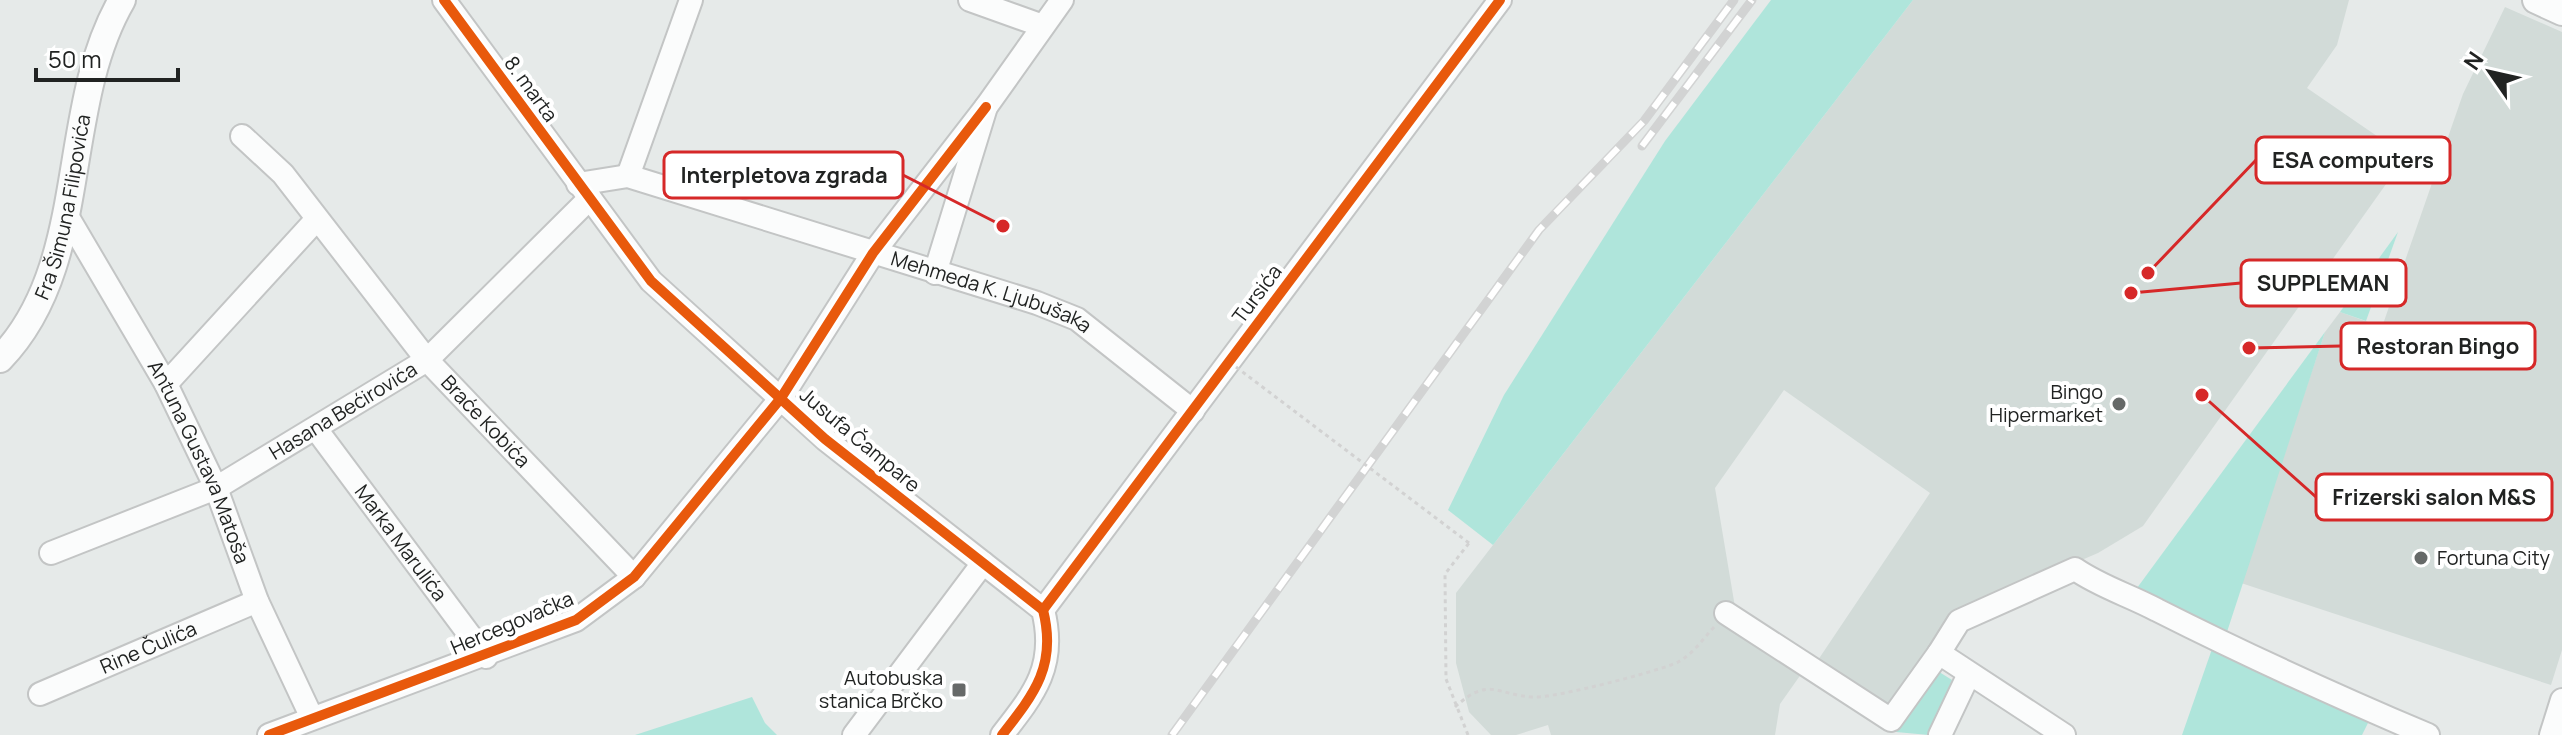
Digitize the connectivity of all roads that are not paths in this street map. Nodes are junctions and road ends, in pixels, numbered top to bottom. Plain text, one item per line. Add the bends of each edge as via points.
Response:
1 (122, 0) edge
2 (444, 0) edge
3 (691, 0) edge
4 (970, 0) edge
5 (1062, 0) edge
6 (1500, 0) edge
7 (2536, 0) edge
8 (2562, 12) edge
9 (1043, 26) junction
10 (986, 107) junction
11 (242, 136) dead end
12 (628, 176) junction
13 (584, 191) junction
14 (66, 214) junction
15 (316, 220) junction
16 (873, 253) junction
17 (935, 273) junction
18 (0, 359) edge
19 (427, 360) junction
20 (166, 384) junction
21 (781, 398) junction
22 (1193, 411) junction
23 (316, 429) junction
24 (216, 488) junction
25 (51, 553) dead end
26 (983, 563) junction
27 (634, 577) junction
28 (257, 601) junction
29 (1043, 610) junction
30 (1726, 613) road end
31 (1939, 653) junction
32 (486, 657) junction
33 (1969, 674) junction
34 (40, 694) dead end
35 (2562, 700) edge
36 (312, 718) junction
37 (269, 735) edge
38 (854, 735) edge
39 (1002, 735) edge
40 (1940, 735) edge
41 (2064, 735) edge
42 (2428, 735) edge
43 (2551, 735) edge

1 - 14 main road, Fra Šimuna Filipovića via 87,86
2 - 13 street, 8. marta
3 - 12 street
4 - 9 street
5 - 9 street, Hercegovačka
6 - 22 street, Tursića
7 - 8 main road
9 - 10 street, Hercegovačka
10 - 16 street, Hercegovačka
10 - 17 street
11 - 15 street, Braće Kobića via 283,174
12 - 13 street, Mehmeda K. Ljubušaka
12 - 16 street, Mehmeda K. Ljubušaka
13 - 19 street, Hasana Bećirovića
13 - 21 street, Jusufa Čampare via 651,281
14 - 18 main road, Fra Šimuna Filipovića via 38,301
14 - 20 street, Antuna Gustava Matoša
15 - 19 street, Braće Kobića
15 - 20 street
16 - 17 street, Mehmeda K. Ljubušaka
16 - 21 street, Hercegovačka
17 - 22 street, Mehmeda K. Ljubušaka via 1077,319
19 - 23 street, Hasana Bećirovića
19 - 27 street, Braće Kobića
20 - 24 street, Antuna Gustava Matoša
21 - 26 street, Jusufa Čampare
21 - 27 street, Hercegovačka
22 - 29 street, Tursića
23 - 24 street, Hasana Bećirovića
23 - 32 street, Marka Marulića
24 - 25 street, Hasana Bećirovića
24 - 28 street, Antuna Gustava Matoša
26 - 29 street, Jusufa Čampare
26 - 38 street
27 - 32 street, Hercegovačka via 576,620
28 - 34 street, Rine Čulića
28 - 36 street, Antuna Gustava Matoša
29 - 39 street via 1047,663
30 - 31 street via 1891,720
31 - 33 street
31 - 42 street via 1959,621 2075,569 2100,586
32 - 36 street, Hercegovačka
33 - 40 street
33 - 41 street
35 - 43 street
36 - 37 street, Hercegovačka

